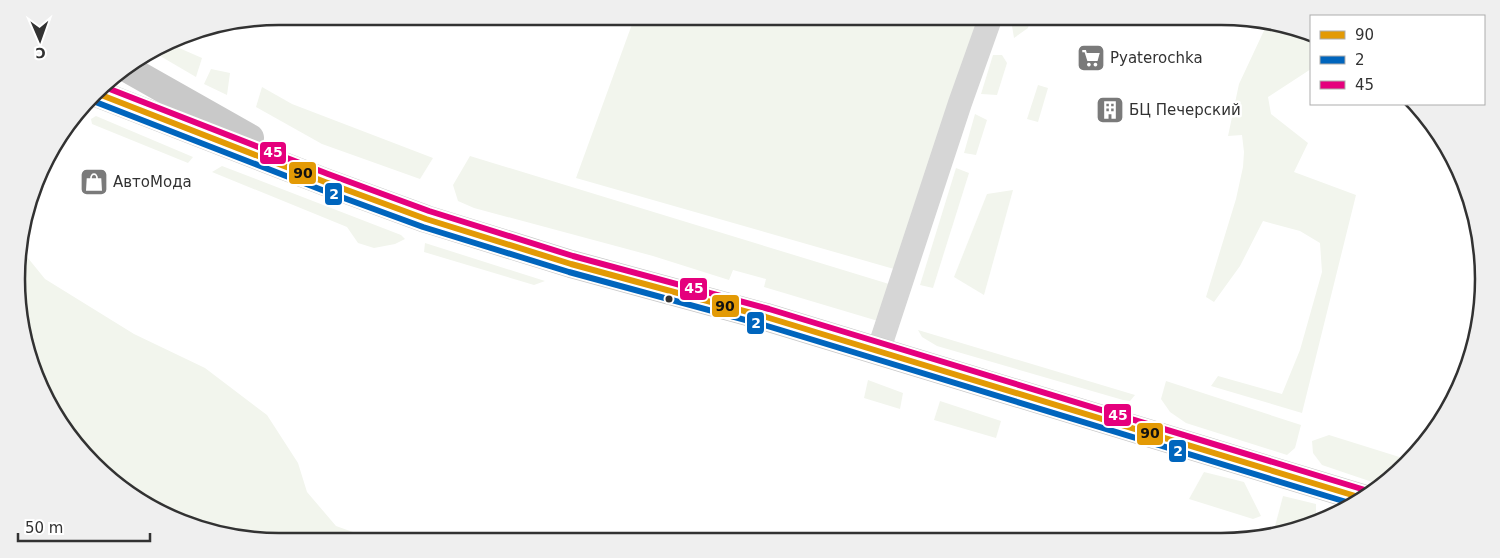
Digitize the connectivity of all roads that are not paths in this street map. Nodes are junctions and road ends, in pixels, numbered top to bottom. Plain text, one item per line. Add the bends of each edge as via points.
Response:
1 (988, 25) edge
2 (132, 72) edge
3 (103, 96) edge
4 (325, 182) junction
5 (878, 352) junction
6 (1354, 495) edge

1 - 5 street
2 - 4 main road
3 - 4 main road
4 - 5 main road via 426,219 571,264 766,317
5 - 6 main road

